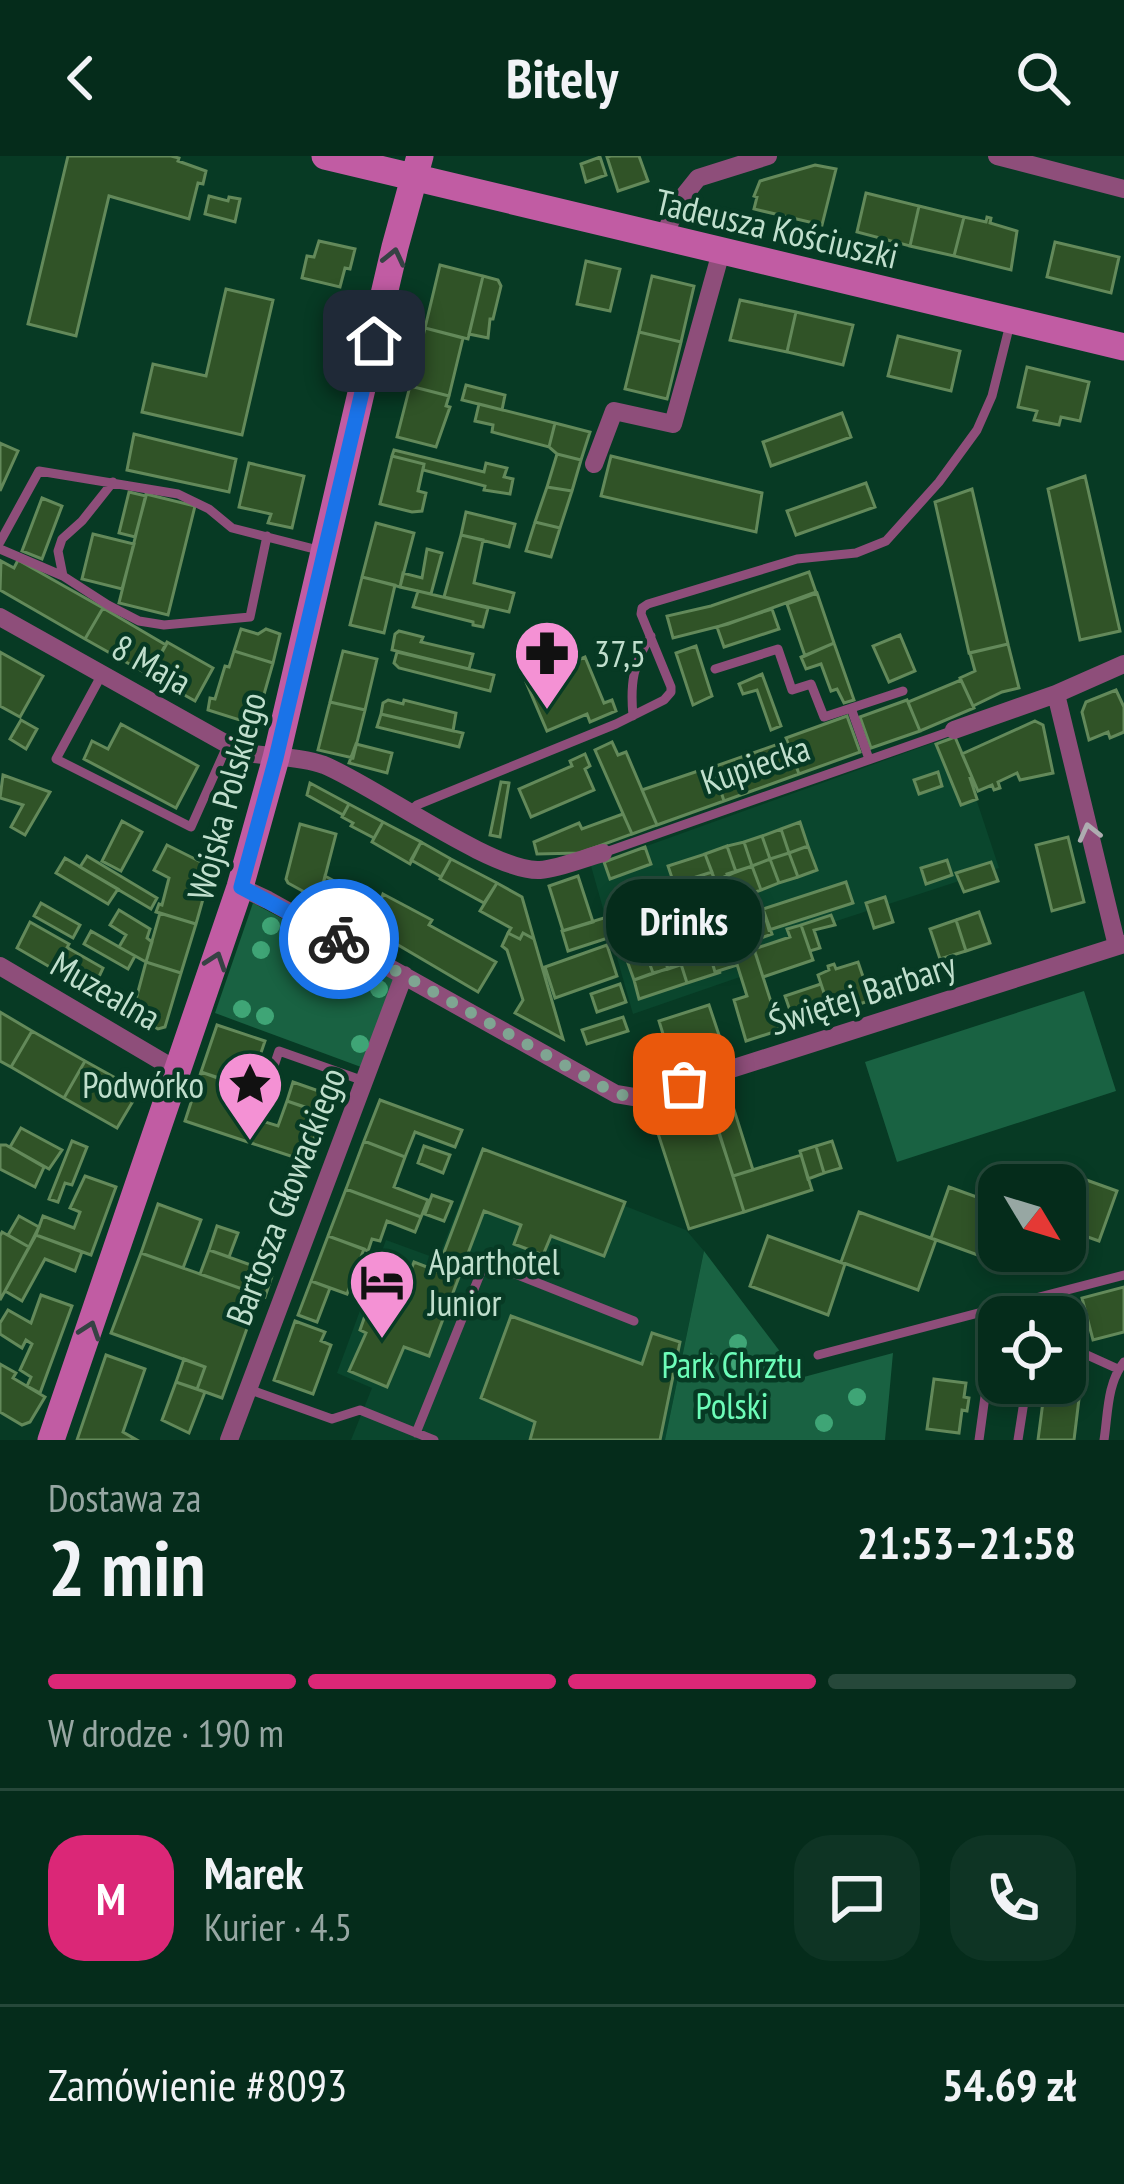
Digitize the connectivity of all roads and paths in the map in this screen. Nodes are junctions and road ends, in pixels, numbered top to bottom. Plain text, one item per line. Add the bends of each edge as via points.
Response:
1 (325, 156) edge
2 (768, 156) edge
3 (997, 156) edge
4 (417, 166) edge
5 (1124, 189) edge
6 (662, 239) junction
7 (721, 252) junction
8 (1011, 320) junction
9 (1124, 347) edge
10 (594, 464) dead end
11 (113, 482) junction
12 (267, 536) junction
13 (0, 545) edge
14 (326, 552) junction
15 (63, 576) junction
16 (0, 617) edge
17 (650, 636) junction
18 (1124, 664) edge
19 (715, 669) dead end
20 (102, 674) junction
21 (903, 691) dead end
22 (1056, 694) junction
23 (851, 708) junction
24 (632, 716) junction
25 (953, 730) joint
26 (228, 744) junction
27 (276, 758) junction
28 (869, 759) junction
29 (410, 811) junction
30 (603, 853) joint
31 (241, 887) junction
32 (1120, 945) edge
33 (0, 966) edge
34 (404, 975) junction
35 (178, 1071) junction
36 (364, 1081) junction
37 (261, 1104) dead end
38 (1124, 1275) edge
39 (1045, 1296) edge
40 (978, 1314) edge
41 (634, 1321) dead end
42 (1086, 1352) edge
43 (818, 1355) dead end
44 (1121, 1365) edge
45 (248, 1389) junction
46 (416, 1433) junction
47 (51, 1440) edge
48 (229, 1440) edge
49 (434, 1440) edge
50 (979, 1440) edge
51 (1018, 1440) edge
52 (1104, 1440) edge

1 - 4 street, Tadeusza Kościuszki
2 - 6 street via 698,178
3 - 5 street
4 - 6 street, Tadeusza Kościuszki
14 -> 4 street, Wojska Polskiego
6 - 7 street, Tadeusza Kościuszki
7 - 8 street, Tadeusza Kościuszki
7 - 10 street via 673,424 614,411
8 - 9 street, Tadeusza Kościuszki
8 - 17 lane via 977,430 886,541 648,604 641,614
11 - 12 lane via 178,494 232,528
11 - 13 lane via 39,471
11 - 15 lane via 62,539
12 - 14 lane
12 - 15 lane via 250,617 139,621
13 - 15 lane
14 - 27 street, Wojska Polskiego
16 - 20 street, 8 Maja
17 - 24 lane via 633,672
17 - 24 lane via 671,692
18 - 22 street, Kupiecka
19 - 23 lane via 778,649 792,690 811,684 824,718
20 - 26 street, 8 Maja
20 - 26 lane via 56,759 191,827
21 - 23 lane
22 - 25 street, Kupiecka
32 -> 22 street
23 - 28 lane
24 - 29 lane
25 - 28 lane, Kupiecka
26 - 27 street, 8 Maja
27 - 29 street, Kupiecka via 328,767
27 - 31 street, Wojska Polskiego
28 - 30 lane, Kupiecka
29 - 30 street, Kupiecka via 496,859 538,870
31 - 34 street, Świętej Barbary
35 -> 31 street, Wojska Polskiego
32 - 34 street, Świętej Barbary via 640,1098 616,1094
33 - 35 street, Muzealna
34 - 36 street, Bartosza Głowackiego
47 -> 35 street, Wojska Polskiego
36 - 37 lane via 279,1051
36 - 45 street, Bartosza Głowackiego
38 - 39 lane
40 - 43 lane
41 - 46 lane via 485,1262
42 - 44 lane
44 - 52 lane
45 - 46 lane via 332,1419 360,1410
45 - 48 street, Bartosza Głowackiego
46 - 49 lane
50 - 51 lane via 986,1389 1024,1395

